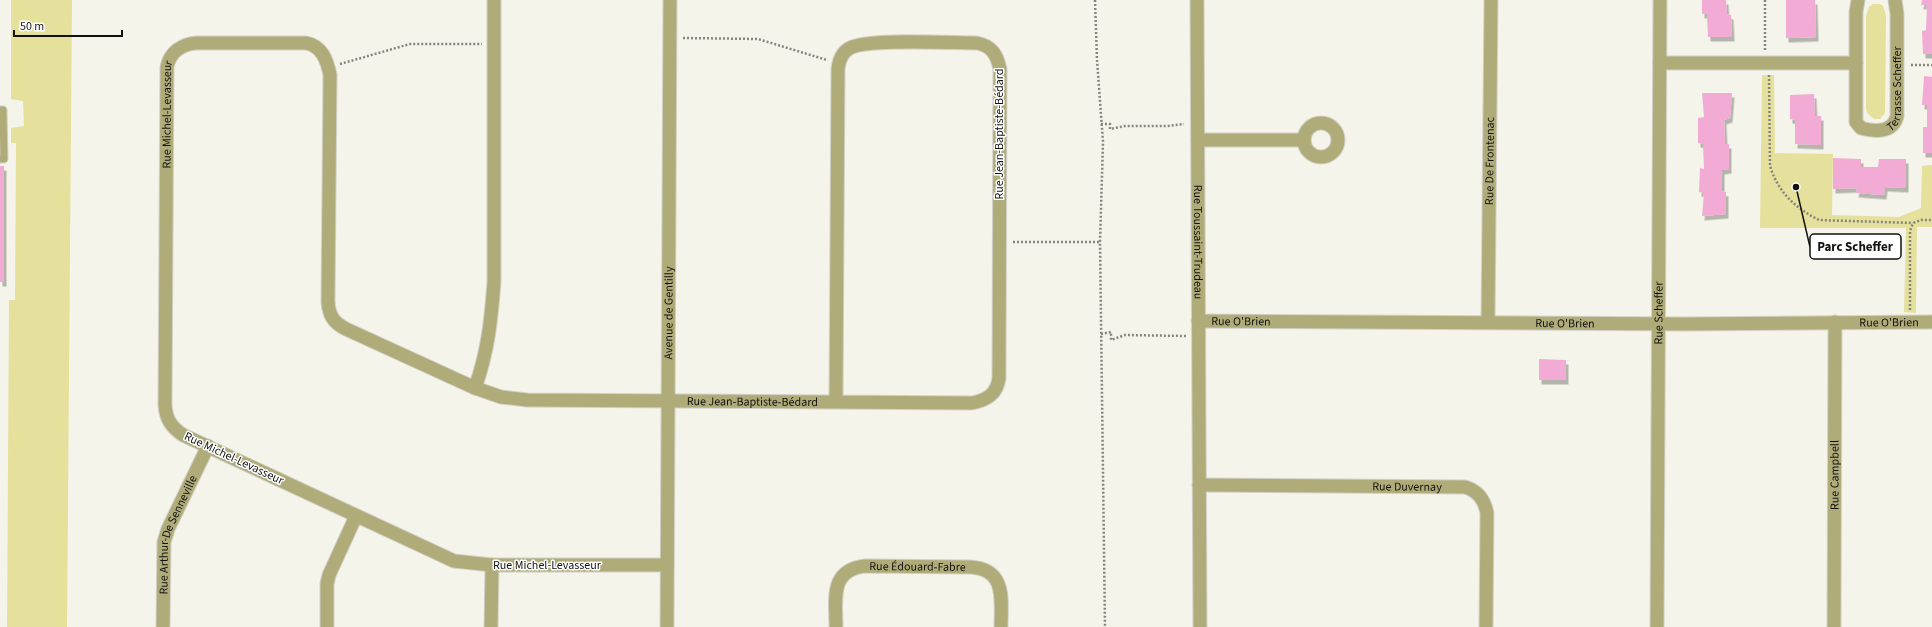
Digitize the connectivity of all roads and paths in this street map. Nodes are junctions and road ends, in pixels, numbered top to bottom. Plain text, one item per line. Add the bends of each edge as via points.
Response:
1 (494, 0) edge
2 (670, 0) edge
3 (1095, 0) edge
4 (1197, 0) edge
5 (1491, 0) edge
6 (1660, 0) edge
7 (1765, 0) edge
8 (1858, 0) edge
9 (1895, 0) edge
10 (680, 38) dead end
11 (484, 44) dead end
12 (830, 61) dead end
13 (1660, 63) junction
14 (1856, 63) junction
15 (339, 64) dead end
16 (1765, 64) junction
17 (1906, 65) dead end
18 (1932, 65) edge
19 (0, 110) edge
20 (1101, 124) junction
21 (1187, 124) dead end
22 (1198, 140) junction
23 (1304, 140) dead end
24 (0, 159) edge
25 (1932, 220) edge
26 (1913, 222) junction
27 (1010, 242) dead end
28 (1100, 242) junction
29 (1198, 321) junction
30 (1488, 322) junction
31 (1835, 322) junction
32 (1910, 322) junction
33 (1932, 322) edge
34 (1659, 323) junction
35 (1101, 334) junction
36 (1188, 336) dead end
37 (475, 388) junction
38 (667, 401) junction
39 (836, 402) junction
40 (208, 446) junction
41 (1199, 485) junction
42 (356, 516) junction
43 (492, 565) junction
44 (667, 565) junction
45 (163, 627) edge
46 (327, 627) edge
47 (491, 627) edge
48 (667, 627) edge
49 (836, 627) edge
50 (1001, 627) edge
51 (1104, 627) edge
52 (1200, 627) edge
53 (1486, 627) edge
54 (1656, 627) edge
55 (1834, 627) edge

1 - 37 street via 494,282 486,353
2 - 38 street, Avenue de Gentilly
3 - 20 path
4 - 22 street, Rue Toussaint-Trudeau
5 - 30 street, Rue De Frontenac
6 - 13 street, Rue Scheffer
7 - 16 path
8 - 14 street, Terrasse Scheffer
9 - 14 street, Terrasse Scheffer via 1897,116 1889,129 1866,130 1857,125
10 - 12 path via 758,39
11 - 15 path via 410,44
13 - 16 street
13 - 34 street, Rue Scheffer
14 - 16 street
16 - 26 path via 1769,75 1770,166 1786,197 1818,220
17 - 18 path
19 - 24 lane via 3,110 4,160
20 - 21 path via 1110,124 1110,129 1125,126
20 - 28 path via 1103,142
22 - 23 street
22 - 29 street, Rue Toussaint-Trudeau
25 - 26 path
26 - 32 path via 1910,231
27 - 28 path
28 - 35 path
29 - 30 street, Rue O'Brien
29 - 41 street, Rue Toussaint-Trudeau
30 - 34 street, Rue O'Brien
31 - 32 street, Rue O'Brien
31 - 34 street, Rue O'Brien
31 - 55 street, Rue Campbell
32 - 33 street, Rue O'Brien
34 - 54 street, Rue Scheffer
35 - 36 path via 1111,332 1111,340 1125,335
35 - 51 path
37 - 38 street, Rue Michel-Levasseur via 514,399
37 - 40 street, Rue Michel-Levasseur via 346,329 335,322 330,314 330,75 327,62 320,50 306,43 191,44 175,51 166,67 165,405 167,418 172,427
38 - 39 street, Rue Jean-Baptiste-Bédard
38 - 44 street, Avenue de Gentilly
39 - 39 street, Rue Jean-Baptiste-Bédard via 838,69 841,57 849,48 868,43 977,43 987,46 995,54 1000,69 998,385 988,398 972,403
40 - 42 street, Rue Michel-Levasseur
40 - 45 street, Rue Arthur-De Senneville via 164,542
41 - 52 street, Rue Toussaint-Trudeau
41 - 53 street, Rue Duvernay via 1471,489 1482,499 1487,513
42 - 43 street, Rue Michel-Levasseur via 446,558 463,563
42 - 46 street via 329,574
43 - 44 street, Rue Michel-Levasseur
43 - 47 street
44 - 48 street, Avenue de Gentilly
49 - 50 street, Rue Édouard-Fabre via 838,581 849,570 872,566 984,569 992,574 1000,587

